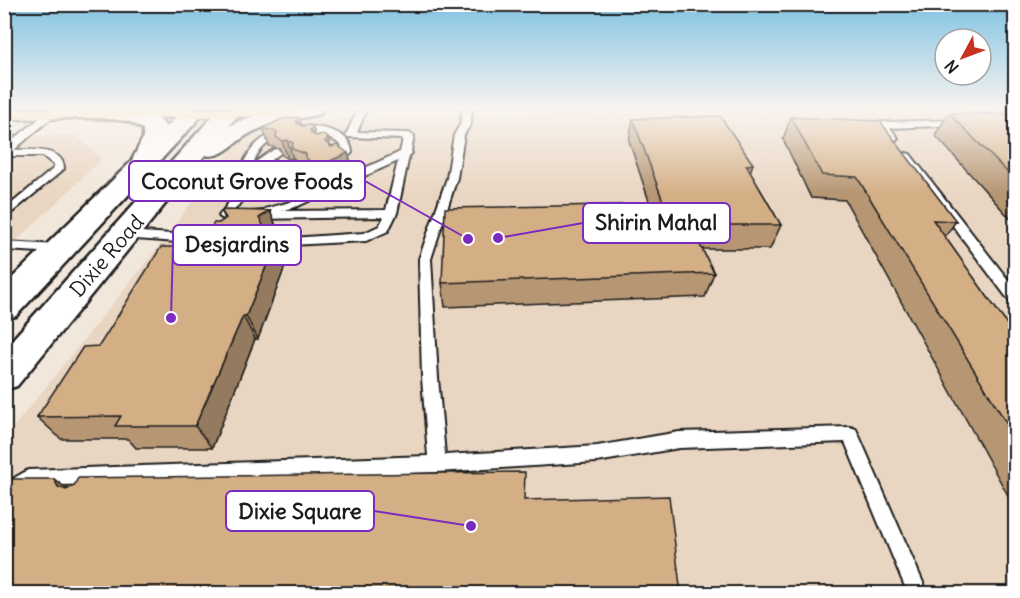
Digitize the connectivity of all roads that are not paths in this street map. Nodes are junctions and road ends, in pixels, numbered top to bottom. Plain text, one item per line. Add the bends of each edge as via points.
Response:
1 (23, 137) edge
2 (155, 137) edge
3 (169, 137) edge
4 (208, 137) edge
5 (228, 137) edge
6 (272, 137) edge
7 (313, 137) edge
8 (335, 137) edge
9 (343, 137) edge
10 (394, 137) edge
11 (410, 137) edge
12 (459, 137) edge
13 (892, 137) edge
14 (308, 139) edge
15 (341, 140) junction
16 (277, 152) edge
17 (4, 153) edge
18 (406, 153) junction
19 (338, 160) edge
20 (292, 163) edge
21 (141, 165) junction
22 (305, 174) edge
23 (247, 176) junction
24 (165, 189) junction
25 (241, 194) junction
26 (391, 213) junction
27 (246, 215) junction
28 (4, 216) edge
29 (225, 216) junction
30 (294, 216) junction
31 (125, 235) junction
32 (207, 240) junction
33 (317, 240) junction
34 (229, 241) edge
35 (276, 243) edge
36 (4, 246) edge
37 (61, 249) junction
38 (1016, 300) edge
39 (4, 307) edge
40 (18, 345) edge
41 (4, 375) edge
42 (437, 464) junction
43 (4, 495) edge
44 (918, 594) edge

1 - 17 lane
2 - 21 main road
3 - 21 main road, Dixie Road
4 - 24 main road, Dixie Road
5 - 24 main road
6 - 23 lane via 252,151
7 - 14 lane
8 - 15 lane
9 - 15 lane
10 - 15 lane
11 - 18 lane
12 - 42 lane via 452,178 425,259
13 - 38 lane
15 - 19 lane via 347,153
16 - 23 lane
17 - 28 lane via 45,153 59,169
18 - 26 lane
18 - 27 lane via 294,204
20 - 23 lane
21 - 37 main road, Dixie Road
22 - 23 lane via 280,184
23 - 25 lane
24 - 25 lane
24 - 31 main road, Dixie Road
25 - 29 lane
26 - 30 lane
26 - 33 lane via 384,228 366,237
27 - 29 lane
27 - 30 lane
29 - 32 lane
30 - 33 lane
31 - 32 lane
31 - 40 main road, Dixie Road
32 - 34 lane
33 - 35 lane
36 - 37 lane
37 - 39 main road, Dixie Road
40 - 41 main road, Dixie Road
42 - 43 lane via 98,483 28,478
42 - 44 lane via 597,454 679,440 850,434

